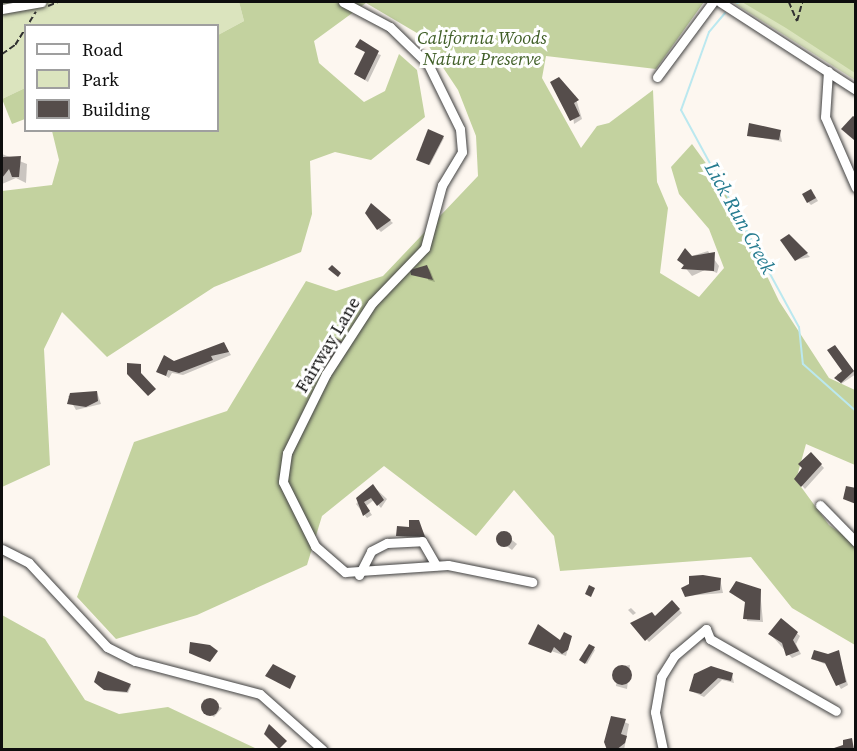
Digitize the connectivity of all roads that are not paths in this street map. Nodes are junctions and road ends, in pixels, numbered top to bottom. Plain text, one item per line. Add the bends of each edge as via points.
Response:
1 (41, 2) edge
2 (343, 2) edge
3 (713, 2) edge
4 (724, 3) edge
5 (2, 9) edge
6 (828, 71) junction
7 (657, 77) dead end
8 (846, 83) junction
9 (855, 90) edge
10 (828, 93) junction
11 (855, 188) edge
12 (820, 504) dead end
13 (855, 542) edge
14 (2, 549) edge
15 (436, 565) junction
16 (359, 575) junction
17 (532, 582) dead end
18 (836, 711) dead end
19 (323, 750) edge
20 (663, 750) edge

1 - 5 street
2 - 16 street, Fairway Lane via 390,27 417,50 451,108 462,141 459,165 438,195 428,242 361,318 283,463 286,491 319,552 336,568
3 - 7 street
4 - 6 street
6 - 8 street
6 - 10 street
8 - 9 street
8 - 10 street
10 - 11 street via 825,117
12 - 13 street
14 - 19 street via 29,563 107,647 151,665 248,687 275,703
15 - 16 street, Fairway Lane
15 - 16 street via 422,541 398,542 371,550
15 - 17 street, Fairway Lane via 495,571
18 - 20 street via 710,639 706,629 674,656 661,677 655,712

